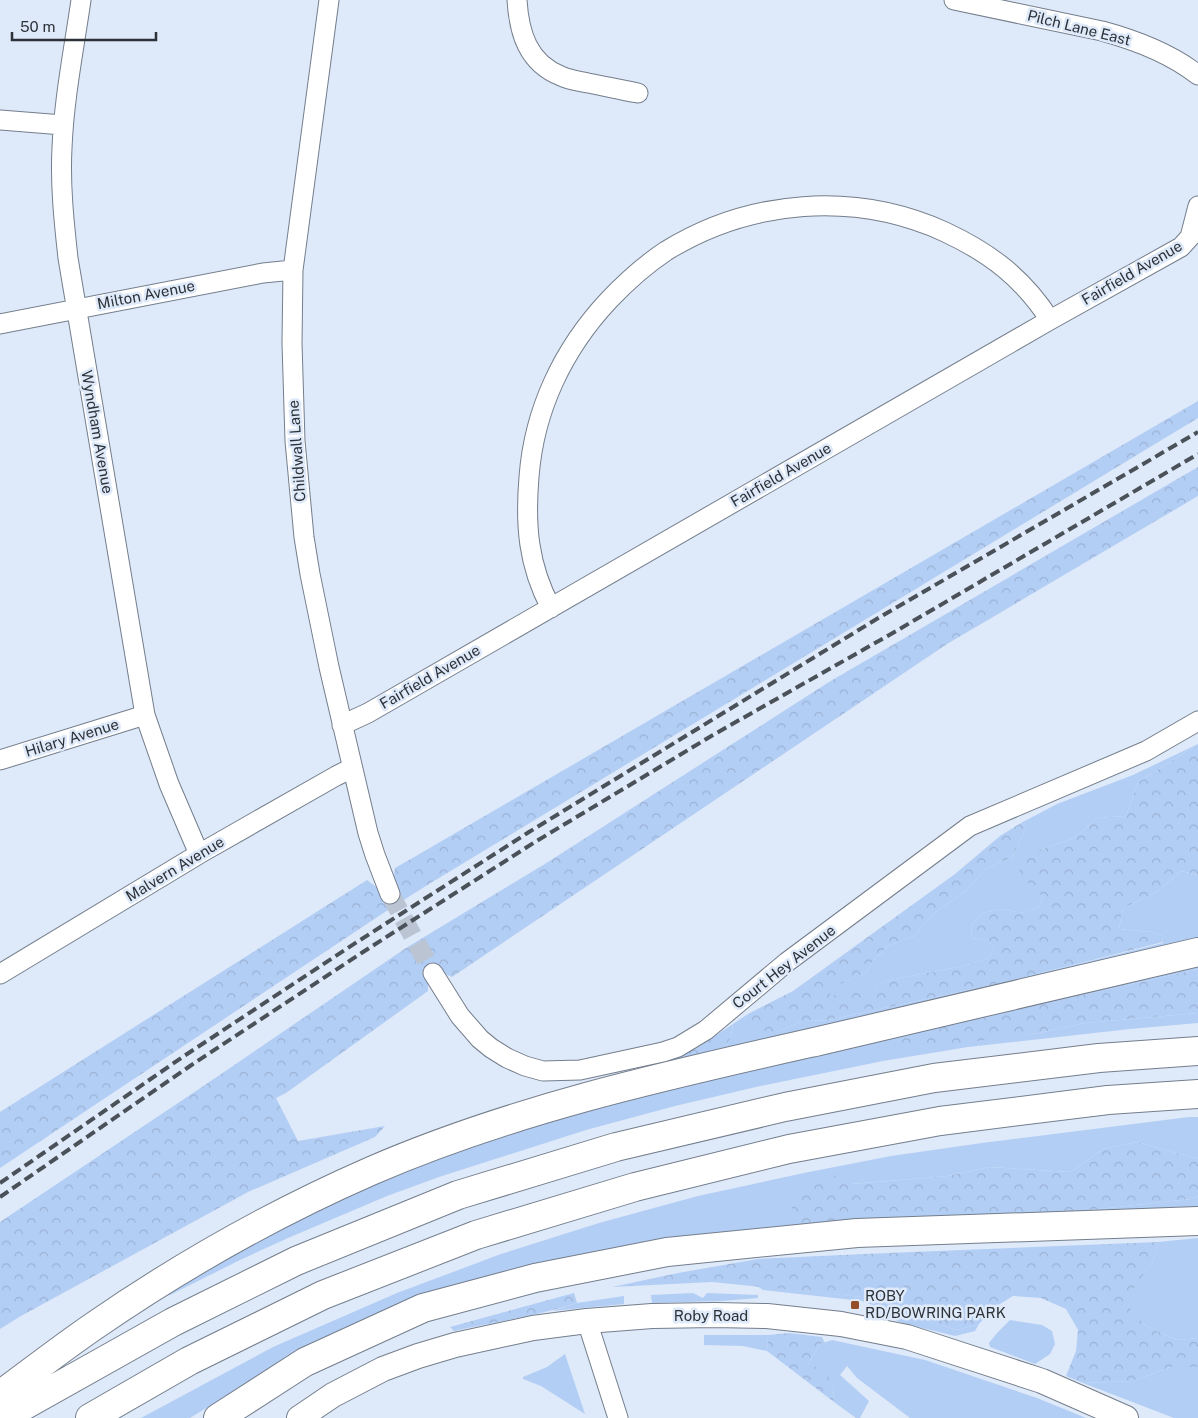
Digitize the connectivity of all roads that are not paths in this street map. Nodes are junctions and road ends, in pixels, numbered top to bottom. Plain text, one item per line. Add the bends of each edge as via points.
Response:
1 (81, 0) edge
2 (328, 0) edge
3 (517, 0) edge
4 (954, 0) edge
5 (1197, 71) edge
6 (638, 93) dead end
7 (0, 120) edge
8 (63, 125) junction
9 (1198, 206) edge
10 (293, 270) junction
11 (76, 309) junction
12 (1050, 320) junction
13 (0, 324) edge
14 (551, 608) junction
15 (145, 716) junction
16 (1198, 721) edge
17 (342, 725) junction
18 (0, 760) edge
19 (352, 768) junction
20 (199, 854) junction
21 (390, 894) tunnel mouth
22 (1198, 952) edge
23 (433, 973) tunnel mouth
24 (0, 974) edge
25 (1198, 1051) edge
26 (1198, 1094) edge
27 (1198, 1221) edge
28 (588, 1321) junction
29 (0, 1394) edge
30 (2, 1418) edge
31 (90, 1418) edge
32 (218, 1418) edge
33 (299, 1418) edge
34 (618, 1418) edge
35 (1126, 1418) edge

1 - 8 street, Wyndham Avenue
2 - 10 street, Childwall Lane
3 - 6 street via 524,41 546,67 563,77
4 - 5 street, Pilch Lane East via 1120,36
7 - 8 street
8 - 11 street, Wyndham Avenue via 63,202
9 - 12 street, Fairfield Avenue via 1190,237 1181,247
10 - 11 street, Milton Avenue
10 - 17 street, Childwall Lane via 293,390 300,500 310,574
11 - 13 street, Milton Avenue
11 - 15 street, Wyndham Avenue
12 - 14 street, Fairfield Avenue
12 - 14 street via 1016,277 981,251 932,227 894,214 845,206 777,209 732,220 673,247 630,278 588,323 559,368 543,408 530,460 527,515 536,574
14 - 17 street, Fairfield Avenue
15 - 18 street, Hilary Avenue
15 - 20 street, Wyndham Avenue
16 - 23 street, Court Hey Avenue via 1146,751 970,826 787,962 706,1030 663,1052 580,1070 543,1070 525,1066 491,1048 474,1033
17 - 19 street, Childwall Lane
19 - 20 street, Malvern Avenue
19 - 21 street, Childwall Lane via 375,855
20 - 24 street, Malvern Avenue
22 - 29 highway via 719,1064 558,1105 455,1137 371,1171 286,1211 183,1269 94,1326
25 - 30 highway via 1099,1058 915,1081 785,1107 616,1147 458,1195 296,1261 173,1322
26 - 31 highway via 1108,1100 940,1121 789,1149 635,1187 476,1235 323,1295 189,1362
27 - 32 highway via 857,1234 667,1252 535,1278 423,1308 305,1362
28 - 33 main road, Roby Road via 499,1335 418,1356 356,1382
28 - 34 street
28 - 35 main road, Roby Road via 714,1315 767,1316 841,1324 907,1337 1000,1366

